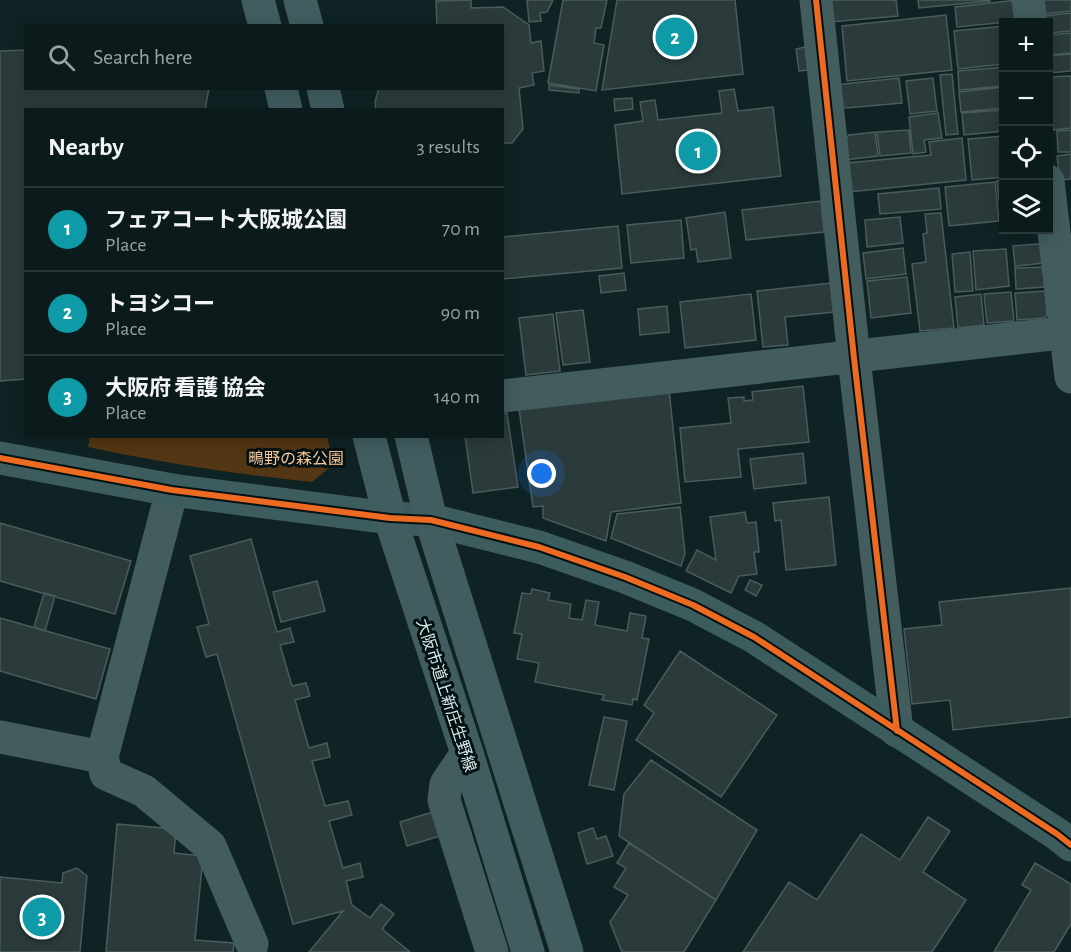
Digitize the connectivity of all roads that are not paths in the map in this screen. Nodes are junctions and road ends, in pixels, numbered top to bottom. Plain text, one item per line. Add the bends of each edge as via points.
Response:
1 (258, 0) edge
2 (300, 0) edge
3 (816, 0) edge
4 (1028, 0) edge
5 (1030, 18) edge
6 (264, 24) edge
7 (306, 24) edge
8 (281, 90) edge
9 (323, 90) edge
10 (286, 108) edge
11 (328, 108) edge
12 (1053, 219) edge
13 (1068, 332) edge
14 (854, 358) junction
15 (1071, 377) edge
16 (504, 396) edge
17 (370, 438) edge
18 (411, 438) edge
19 (0, 458) edge
20 (172, 490) junction
21 (390, 518) junction
22 (431, 520) junction
23 (897, 731) junction
24 (0, 737) edge
25 (466, 753) junction
26 (102, 757) junction
27 (1071, 845) edge
28 (252, 944) dead end
29 (492, 952) edge
30 (528, 952) edge
31 (567, 952) edge

1 - 6 main road
2 - 7 main road
3 - 14 street
4 - 5 street
8 - 10 main road
9 - 11 main road
12 - 13 street
13 - 14 street
13 - 15 street
14 - 16 street
14 - 23 street
17 - 21 main road, 大阪市道上新庄生野線
18 - 22 main road
19 - 20 street
20 - 21 street
20 - 26 street
21 - 22 street
21 - 25 main road, 大阪市道上新庄生野線
22 - 23 street via 539,547 693,605 754,637
22 - 31 main road
23 - 27 street
24 - 26 street
25 - 29 street via 446,783 444,800
25 - 30 main road, 大阪市道上新庄生野線
26 - 28 street via 106,774 144,791 210,846

